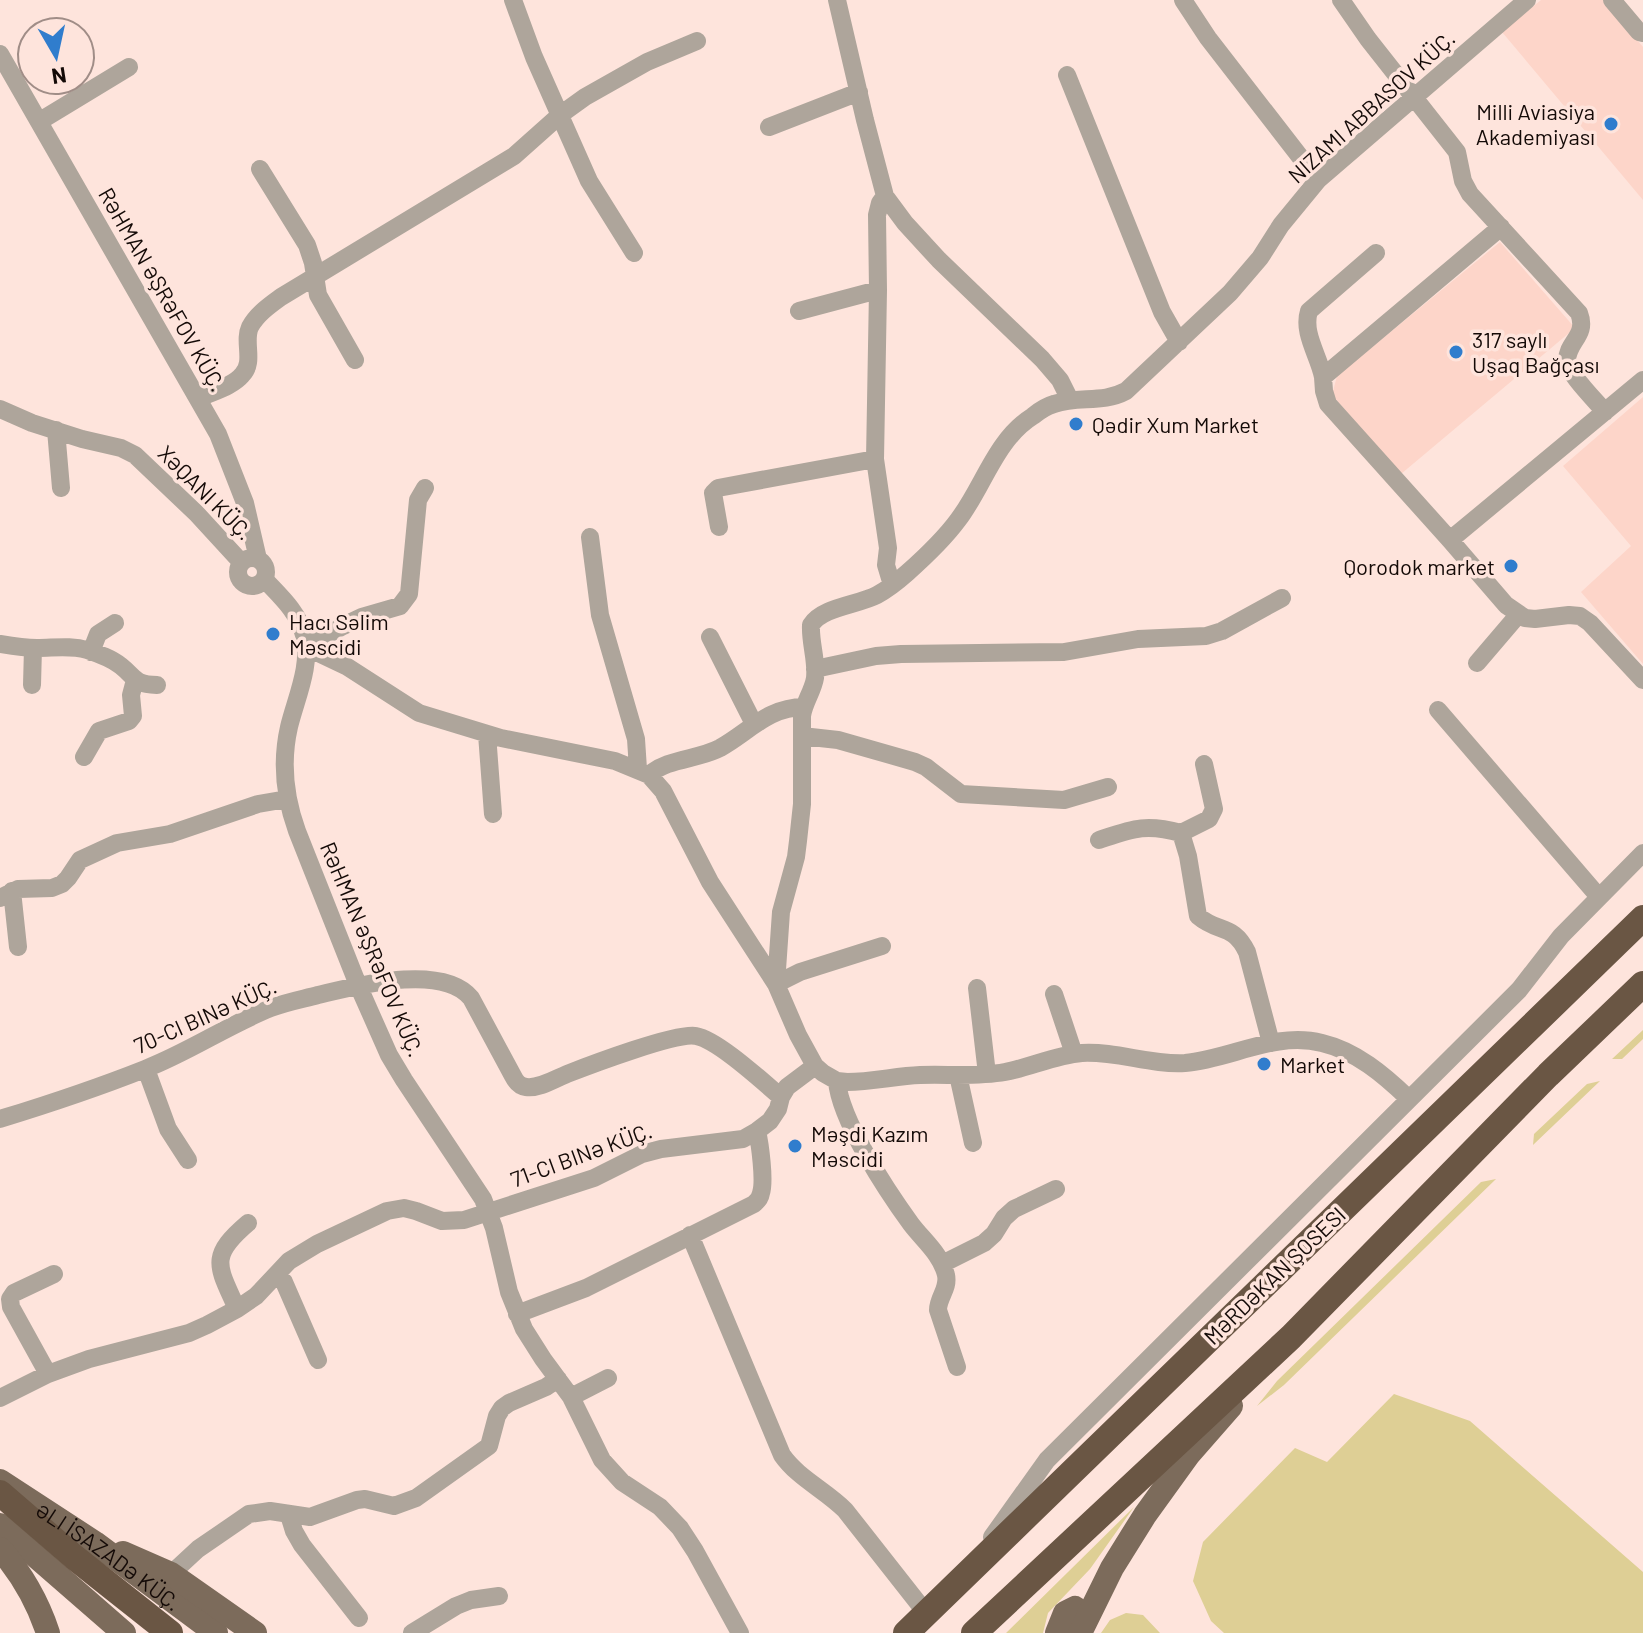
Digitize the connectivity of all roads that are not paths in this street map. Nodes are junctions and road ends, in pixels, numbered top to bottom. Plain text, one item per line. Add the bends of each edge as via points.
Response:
1 (513, 0) edge
2 (837, 0) edge
3 (1183, 0) edge
4 (1341, 0) edge
5 (1527, 0) edge
6 (1612, 0) edge
7 (1643, 33) edge
8 (697, 41) dead end
9 (0, 54) edge
10 (129, 67) dead end
11 (1067, 75) dead end
12 (859, 92) junction
13 (1414, 97) junction
14 (560, 115) junction
15 (40, 121) junction
16 (769, 127) dead end
17 (260, 169) dead end
18 (1318, 180) junction
19 (885, 196) junction
20 (1501, 227) junction
21 (634, 253) dead end
22 (1376, 253) dead end
23 (315, 275) junction
24 (878, 290) junction
25 (799, 311) dead end
26 (1179, 342) junction
27 (355, 360) dead end
28 (1323, 377) junction
29 (1643, 380) edge
30 (198, 399) junction
31 (1070, 400) junction
32 (0, 409) edge
33 (1605, 412) junction
34 (56, 430) junction
35 (875, 459) junction
36 (61, 488) dead end
37 (425, 488) dead end
38 (719, 527) dead end
39 (590, 537) dead end
40 (1450, 540) junction
41 (250, 561) junction
42 (265, 580) junction
43 (892, 585) junction
44 (1282, 598) dead end
45 (1518, 615) junction
46 (115, 623) dead end
47 (710, 637) dead end
48 (306, 647) junction
49 (33, 648) junction
50 (1, 649) edge
51 (91, 652) junction
52 (1477, 663) dead end
53 (815, 669) junction
54 (135, 680) junction
55 (1643, 680) edge
56 (32, 685) dead end
57 (157, 685) dead end
58 (804, 707) junction
59 (1438, 710) dead end
60 (754, 724) junction
61 (487, 734) junction
62 (802, 736) junction
63 (84, 757) dead end
64 (1204, 764) dead end
65 (643, 772) junction
66 (1108, 787) dead end
67 (287, 799) junction
68 (493, 814) dead end
69 (1181, 833) junction
70 (1099, 840) dead end
71 (1643, 853) edge
72 (6, 894) edge
73 (1599, 897) junction
74 (1643, 918) edge
75 (882, 946) dead end
76 (18, 947) dead end
77 (776, 984) junction
78 (1643, 984) edge
79 (358, 985) junction
80 (977, 988) dead end
81 (1054, 994) dead end
82 (1271, 1043) junction
83 (1074, 1054) junction
84 (815, 1066) junction
85 (146, 1069) junction
86 (987, 1074) junction
87 (958, 1075) junction
88 (837, 1081) junction
89 (781, 1097) junction
90 (1408, 1098) junction
91 (0, 1119) edge
92 (757, 1131) junction
93 (973, 1143) dead end
94 (188, 1160) dead end
95 (1056, 1189) dead end
96 (489, 1212) junction
97 (248, 1223) dead end
98 (690, 1235) junction
99 (942, 1264) junction
100 (54, 1274) dead end
101 (277, 1274) junction
102 (237, 1309) junction
103 (517, 1314) junction
104 (1291, 1337) junction
105 (318, 1360) dead end
106 (957, 1367) dead end
107 (48, 1374) junction
108 (608, 1378) dead end
109 (558, 1379) junction
110 (571, 1397) junction
111 (0, 1398) edge
112 (0, 1481) edge
113 (0, 1493) edge
114 (289, 1515) junction
115 (0, 1525) edge
116 (95, 1543) junction
117 (0, 1549) edge
118 (171, 1574) junction
119 (965, 1575) junction
120 (499, 1596) dead end
121 (926, 1613) junction
122 (359, 1618) dead end
123 (1081, 1631) edge
124 (48, 1633) edge
125 (124, 1633) edge
126 (170, 1633) edge
127 (216, 1633) edge
128 (255, 1633) edge
129 (412, 1633) edge
130 (740, 1633) edge
131 (906, 1633) edge
132 (974, 1633) edge
133 (1057, 1633) edge

1 - 14 street
2 - 12 street
3 - 18 street
4 - 13 street
5 - 13 street, NIZAMI ABBASOV KÜÇ.
6 - 7 street
8 - 14 street via 611,81
9 - 15 street, RƏHMAN ƏŞRƏFOV KÜÇ.
10 - 15 street
11 - 26 street via 1162,312
12 - 16 street
12 - 19 street
13 - 18 street, NIZAMI ABBASOV KÜÇ.
13 - 20 street via 1457,152 1470,194
14 - 21 street via 589,181
14 - 23 street via 514,156
15 - 30 street, RƏHMAN ƏŞRƏFOV KÜÇ.
17 - 23 street via 307,245
18 - 26 street, NIZAMI ABBASOV KÜÇ. via 1244,278
19 - 24 street via 877,215
19 - 31 street via 939,260 1042,359
20 - 28 street
20 - 33 street via 1579,313 1582,329 1567,361
22 - 28 street via 1309,311 1307,328
23 - 27 street via 322,302
23 - 30 street via 251,325 243,374
24 - 25 street
24 - 35 street
26 - 31 street, NIZAMI ABBASOV KÜÇ. via 1126,391 1114,397
28 - 40 street via 1328,404
29 - 33 street
30 - 41 street, RƏHMAN ƏŞRƏFOV KÜÇ. via 234,473 251,527
31 - 43 street, NIZAMI ABBASOV KÜÇ. via 1022,423 1000,448 959,519
32 - 34 street, XƏQANI KÜÇ.
33 - 40 street
34 - 36 street
34 - 41 street, XƏQANI KÜÇ. via 135,455
35 - 38 street via 718,488 713,493
35 - 43 street
37 - 48 street via 418,500 405,602 362,617
39 - 65 street via 600,615
40 - 45 street
41 - 42 street via 266,568
41 - 42 street via 237,574 243,584 255,587
42 - 48 street, RƏHMAN ƏŞRƏFOV KÜÇ. via 295,614
43 - 53 street, NIZAMI ABBASOV KÜÇ. via 814,620
44 - 53 street via 1206,636 1138,639 1064,652 876,656
45 - 52 street
45 - 55 street via 1580,616
46 - 51 street via 98,634
47 - 60 street
48 - 61 street via 419,713
48 - 67 street, RƏHMAN ƏŞRƏFOV KÜÇ. via 286,745
49 - 50 street
49 - 51 street
49 - 56 street
51 - 54 street via 112,660
53 - 58 street, NIZAMI ABBASOV KÜÇ.
54 - 57 street
54 - 63 street via 133,716 99,731
58 - 60 street via 784,708
58 - 62 street, NIZAMI ABBASOV KÜÇ.
59 - 73 street
60 - 65 street via 720,748
61 - 65 street via 602,757
61 - 68 street
62 - 66 street via 838,740 915,762 961,794 1064,800
62 - 77 street, NIZAMI ABBASOV KÜÇ. via 802,804 796,857 781,912
64 - 69 street via 1214,809 1209,819
65 - 77 street via 663,791 710,882
67 - 72 street via 170,834 117,843 80,860 62,884
67 - 79 street, RƏHMAN ƏŞRƏFOV KÜÇ.
69 - 70 street via 1138,828
69 - 82 street via 1198,916 1241,940
71 - 73 street
72 - 76 street
73 - 90 street via 1519,990
74 - 119 highway, MƏRDƏKAN ŞOSESI
75 - 77 street
77 - 84 street, NIZAMI ABBASOV KÜÇ.
78 - 104 highway
79 - 85 street, 70-CI BINƏ KÜÇ. via 275,1006
79 - 89 street, 70-CI BINƏ KÜÇ. via 422,980 464,990 518,1084 525,1087 693,1035 706,1039
79 - 96 street, RƏHMAN ƏŞRƏFOV KÜÇ. via 389,1055
80 - 86 street
81 - 83 street
82 - 83 street via 1182,1063
82 - 90 street via 1309,1040 1341,1049 1384,1075
83 - 86 street
84 - 88 street
84 - 89 street
85 - 91 street, 70-CI BINƏ KÜÇ.
85 - 94 street via 168,1129
86 - 87 street
87 - 88 street
87 - 93 street
88 - 99 street via 840,1101 870,1161
89 - 92 street via 770,1121
90 - 119 street via 1047,1460
92 - 96 street, 71-CI BINƏ KÜÇ. via 743,1139 642,1154 594,1178
92 - 98 street via 761,1197
95 - 99 street via 1014,1209 984,1243
96 - 101 street, 71-CI BINƏ KÜÇ. via 442,1221 404,1208 387,1211 317,1244
96 - 103 street, RƏHMAN ƏŞRƏFOV KÜÇ.
97 - 102 street via 223,1248 220,1260
98 - 103 street via 586,1288
98 - 121 street via 782,1455 845,1510
99 - 106 street via 947,1280 938,1310
100 - 107 street via 10,1299
101 - 102 street, 71-CI BINƏ KÜÇ.
101 - 105 street
102 - 107 street, 71-CI BINƏ KÜÇ. via 189,1333
103 - 109 street, RƏHMAN ƏŞRƏFOV KÜÇ.
104 - 123 main road via 1189,1454 1123,1549
104 - 132 highway
107 - 111 street, 71-CI BINƏ KÜÇ.
108 - 110 street
109 - 110 street, RƏHMAN ƏŞRƏFOV KÜÇ.
109 - 114 street via 502,1408 489,1446 416,1498 394,1506 357,1500 318,1516
110 - 130 street, RƏHMAN ƏŞRƏFOV KÜÇ. via 602,1460 680,1528
112 - 116 main road, ƏLI İSAZADƏ KÜÇ.
113 - 126 highway
114 - 118 street via 249,1514
114 - 122 street via 302,1545
115 - 125 main road
116 - 118 main road
116 - 127 main road, ƏLI İSAZADƏ KÜÇ.
117 - 124 main road via 27,1588
118 - 128 main road
119 - 121 highway, MƏRDƏKAN ŞOSESI
120 - 129 street via 456,1606
121 - 131 highway, MƏRDƏKAN ŞOSESI
123 - 133 main road via 1082,1613 1075,1608 1065,1613

